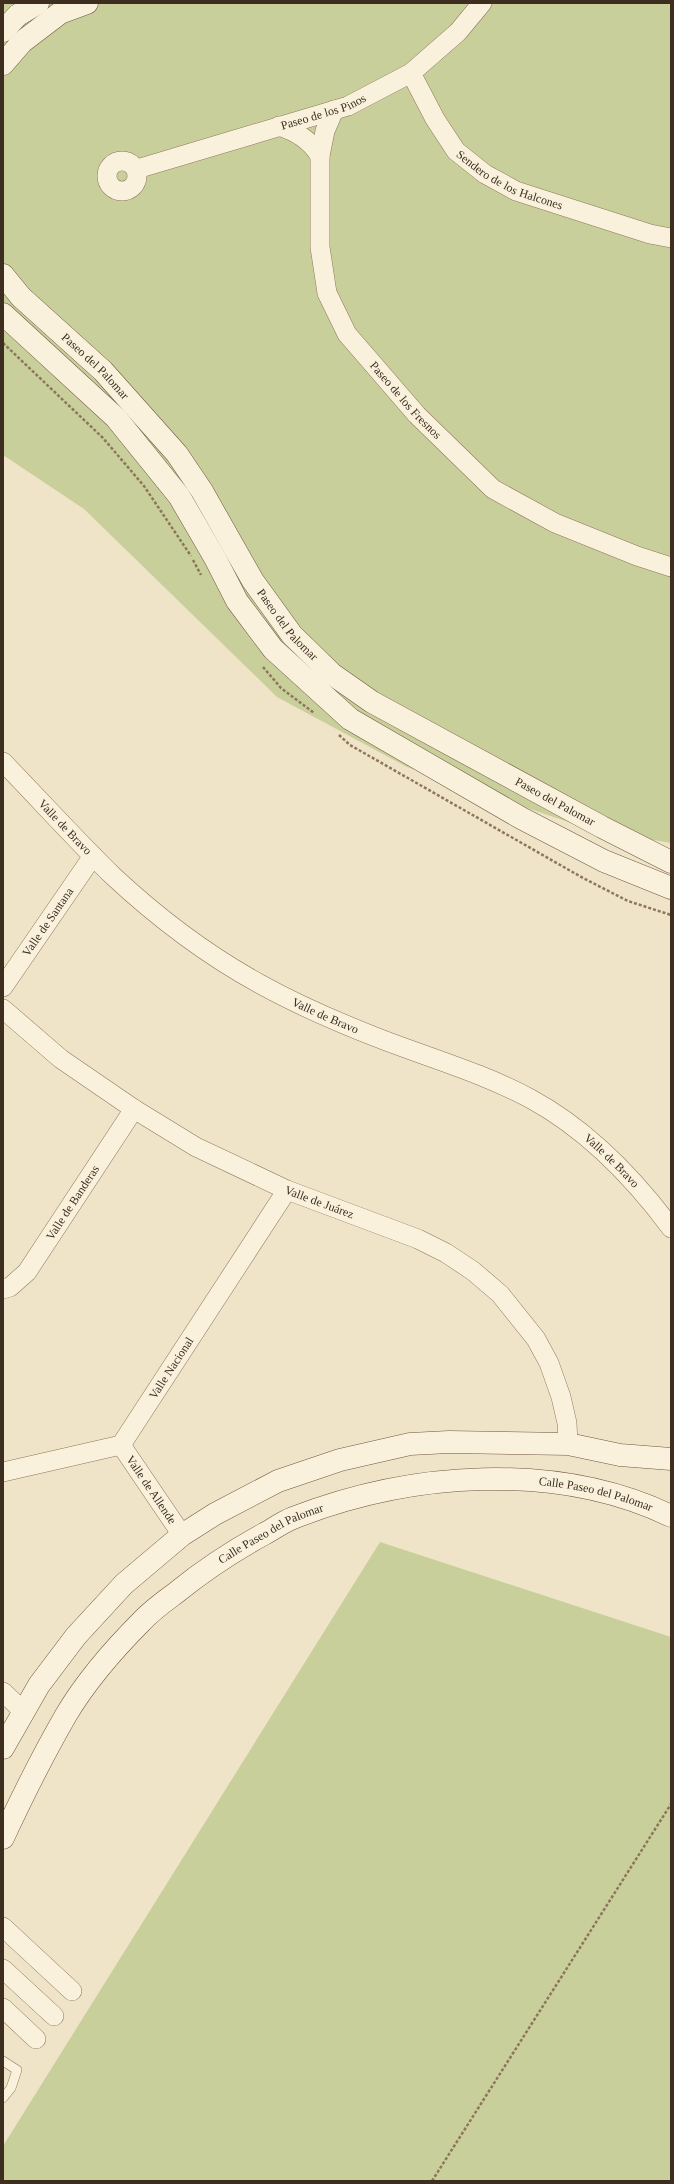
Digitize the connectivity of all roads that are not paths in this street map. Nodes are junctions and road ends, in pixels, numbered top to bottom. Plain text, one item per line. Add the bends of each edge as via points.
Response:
1 (38, 3) edge
2 (87, 3) edge
3 (482, 3) edge
4 (3, 31) edge
5 (3, 64) edge
6 (412, 73) junction
7 (334, 110) junction
8 (279, 126) junction
9 (320, 156) junction
10 (137, 169) dead end
11 (671, 224) edge
12 (650, 234) junction
13 (671, 238) edge
14 (3, 276) edge
15 (3, 314) edge
16 (78, 348) junction
17 (61, 368) junction
18 (234, 547) junction
19 (215, 558) junction
20 (671, 568) edge
21 (3, 762) edge
22 (534, 790) junction
23 (521, 818) junction
24 (93, 856) junction
25 (671, 862) edge
26 (671, 888) edge
27 (3, 987) edge
28 (3, 1009) edge
29 (134, 1109) junction
30 (287, 1190) junction
31 (671, 1228) edge
32 (3, 1289) edge
33 (568, 1444) junction
34 (121, 1445) junction
35 (671, 1459) edge
36 (3, 1472) edge
37 (671, 1516) edge
38 (182, 1535) junction
39 (3, 1692) edge
40 (23, 1711) junction
41 (3, 1748) edge
42 (3, 1838) edge
43 (3, 1927) edge
44 (3, 1969) edge
45 (72, 1991) dead end
46 (3, 2008) edge
47 (54, 2016) dead end
48 (36, 2039) dead end
49 (3, 2061) edge
50 (3, 2098) edge

1 - 4 street via 18,15
2 - 5 street via 60,13 22,42
3 - 6 street, Paseo de los Pinos via 458,32
6 - 7 street, Paseo de los Pinos via 348,106
6 - 12 street, Sendero de los Halcones via 435,119 456,151 485,174 516,191
7 - 8 street, Paseo de los Pinos
7 - 9 street, Paseo de los Fresnos via 325,131
8 - 9 street via 304,137
8 - 10 street, Paseo de los Pinos
9 - 20 street, Paseo de los Fresnos via 320,247 325,286 346,334 417,415 493,489 555,523
11 - 12 street
12 - 13 street, Sendero de los Halcones
14 - 16 street, Paseo del Palomar via 21,297
15 - 17 street, Paseo del Palomar
16 - 17 street
16 - 18 street, Paseo del Palomar via 103,371 177,454
17 - 19 street, Paseo del Palomar via 116,418 160,472 179,496
18 - 19 street
18 - 22 street, Paseo del Palomar via 254,581 292,635 332,674 372,702
19 - 23 street, Paseo del Palomar via 237,601 273,649 350,719
21 - 24 street, Valle de Bravo
22 - 23 street
22 - 25 street, Paseo del Palomar
23 - 26 street, Paseo del Palomar via 604,861
24 - 27 street, Valle de Santana
24 - 31 street, Valle de Bravo via 162,919 259,984 331,1018 495,1082 532,1100 570,1124 615,1161 636,1183
28 - 29 street, Valle de Juárez via 61,1059
29 - 30 street, Valle de Juárez via 196,1147
29 - 32 street, Valle de Banderas via 27,1272 10,1287
30 - 33 street, Valle de Juárez via 418,1238 446,1252 500,1294 536,1339 549,1362 561,1397 567,1423
30 - 34 street, Valle Nacional
33 - 35 street via 620,1455
33 - 38 street via 410,1444 340,1460 278,1482 215,1514
34 - 36 street
34 - 38 street, Valle de Allende
37 - 42 street, Calle Paseo del Palomar via 605,1492 551,1483 479,1478 416,1484 348,1499 291,1519 236,1549 197,1575 143,1620 103,1666 67,1714
38 - 40 street via 124,1584 76,1636 39,1684
39 - 40 street
40 - 41 street
43 - 45 street
44 - 47 street
46 - 48 street
49 - 50 lane via 17,2070 11,2088

